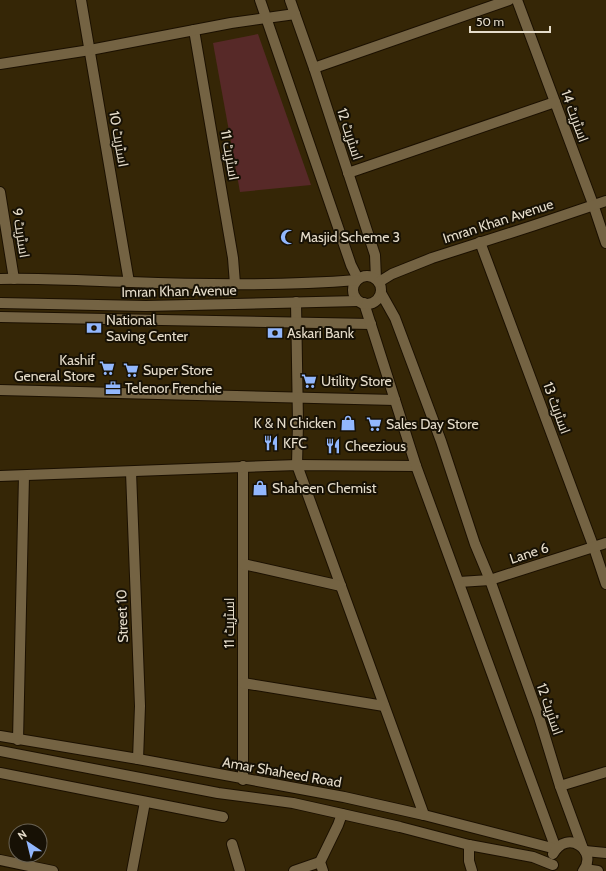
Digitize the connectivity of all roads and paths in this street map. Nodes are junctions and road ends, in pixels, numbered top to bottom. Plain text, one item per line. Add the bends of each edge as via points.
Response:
1 (81, 0) edge
2 (260, 0) edge
3 (290, 0) edge
4 (509, 0) edge
5 (517, 0) edge
6 (295, 14) junction
7 (267, 18) junction
8 (194, 30) junction
9 (90, 50) junction
10 (0, 64) edge
11 (314, 68) junction
12 (555, 102) junction
13 (348, 173) junction
14 (0, 192) edge
15 (606, 201) edge
16 (593, 204) junction
17 (480, 242) junction
18 (606, 243) edge
19 (0, 279) edge
20 (14, 279) junction
21 (357, 279) junction
22 (377, 280) junction
23 (129, 282) junction
24 (235, 284) junction
25 (381, 293) junction
26 (296, 302) junction
27 (361, 302) junction
28 (0, 303) edge
29 (0, 317) edge
30 (296, 323) junction
31 (371, 324) junction
32 (0, 390) edge
33 (296, 398) junction
34 (395, 400) junction
35 (297, 465) junction
36 (243, 466) junction
37 (416, 466) junction
38 (131, 472) junction
39 (0, 476) edge
40 (24, 476) junction
41 (606, 543) edge
42 (594, 548) junction
43 (243, 564) junction
44 (490, 580) junction
45 (459, 582) junction
46 (606, 584) edge
47 (341, 586) junction
48 (243, 683) junction
49 (384, 706) junction
50 (0, 736) edge
51 (18, 740) junction
52 (0, 751) edge
53 (138, 759) junction
54 (606, 772) edge
55 (0, 773) edge
56 (243, 780) junction
57 (560, 786) junction
58 (348, 798) junction
59 (145, 802) junction
60 (342, 814) junction
61 (424, 815) junction
62 (223, 817) dead end
63 (232, 844) dead end
64 (469, 845) junction
65 (584, 848) junction
66 (556, 849) junction
67 (606, 853) edge
68 (0, 860) edge
69 (322, 866) edge
70 (555, 868) edge
71 (585, 870) edge
72 (53, 871) edge
73 (132, 871) edge
74 (240, 871) edge
75 (294, 871) edge
76 (472, 871) edge
77 (598, 871) edge

1 - 9 street, اسٹریٹ 10
2 - 7 street
3 - 6 street, اسٹریٹ 12
4 - 11 street
5 - 12 street, اسٹریٹ 14
6 - 7 street
6 - 11 street, اسٹریٹ 12
7 - 8 street
7 - 21 street
8 - 9 street
8 - 24 street, اسٹریٹ 11 via 234,258
9 - 10 street
9 - 23 street, اسٹریٹ 10
11 - 13 street, اسٹریٹ 12
12 - 13 street
12 - 16 street, اسٹریٹ 14
13 - 22 street, اسٹریٹ 12 via 375,256
14 - 20 street, اسٹریٹ 9
15 - 16 street, Imran Khan Avenue
16 - 17 street, Imran Khan Avenue
16 - 18 street, اسٹریٹ 14
17 - 22 street, Imran Khan Avenue
17 - 42 street, اسٹریٹ 13
19 - 20 street, Imran Khan Avenue
20 - 23 street, Imran Khan Avenue
21 - 22 street via 369,276
21 - 24 street, Imran Khan Avenue
21 - 27 street via 353,290
22 - 25 street
23 - 24 street, Imran Khan Avenue
25 - 27 street via 372,302
25 - 44 street, اسٹریٹ 12 via 395,318
26 - 27 street, Imran Khan Avenue
26 - 28 street, Imran Khan Avenue via 146,306
26 - 30 street
27 - 31 street
29 - 30 street
30 - 31 street
30 - 33 street
31 - 34 street
32 - 33 street
33 - 34 street
33 - 35 street
34 - 37 street
35 - 36 street
35 - 37 street
35 - 47 street
36 - 38 street
36 - 43 street, اسٹریٹ 11
37 - 45 street
38 - 40 street
38 - 53 street, Street 10 via 140,706
39 - 40 street
40 - 51 street
41 - 42 street, Lane 6
42 - 44 street, Lane 6
42 - 46 street, اسٹریٹ 13
43 - 47 street
43 - 48 street, اسٹریٹ 11
44 - 45 street, Lane 6
44 - 57 street, اسٹریٹ 12 via 539,717
45 - 66 street
47 - 49 street
48 - 49 street
48 - 56 street, اسٹریٹ 11
49 - 61 street
50 - 51 street, Amar Shaheed Road
51 - 53 street, Amar Shaheed Road
52 - 60 street, Amar Shaheed Road
53 - 56 street, Amar Shaheed Road
54 - 57 street
55 - 59 street
56 - 58 street, Amar Shaheed Road
57 - 65 street, اسٹریٹ 12
58 - 60 street
58 - 61 street, Amar Shaheed Road
59 - 62 street
59 - 73 street
60 - 64 street, Amar Shaheed Road
60 - 69 street
61 - 66 street, Amar Shaheed Road
63 - 74 street
64 - 70 street, Amar Shaheed Road via 533,856
64 - 76 street
65 - 66 street via 571,842
65 - 67 street
65 - 71 street, اسٹریٹ 12 via 588,857
66 - 70 street via 553,854
68 - 72 street
69 - 75 street
71 - 77 street

